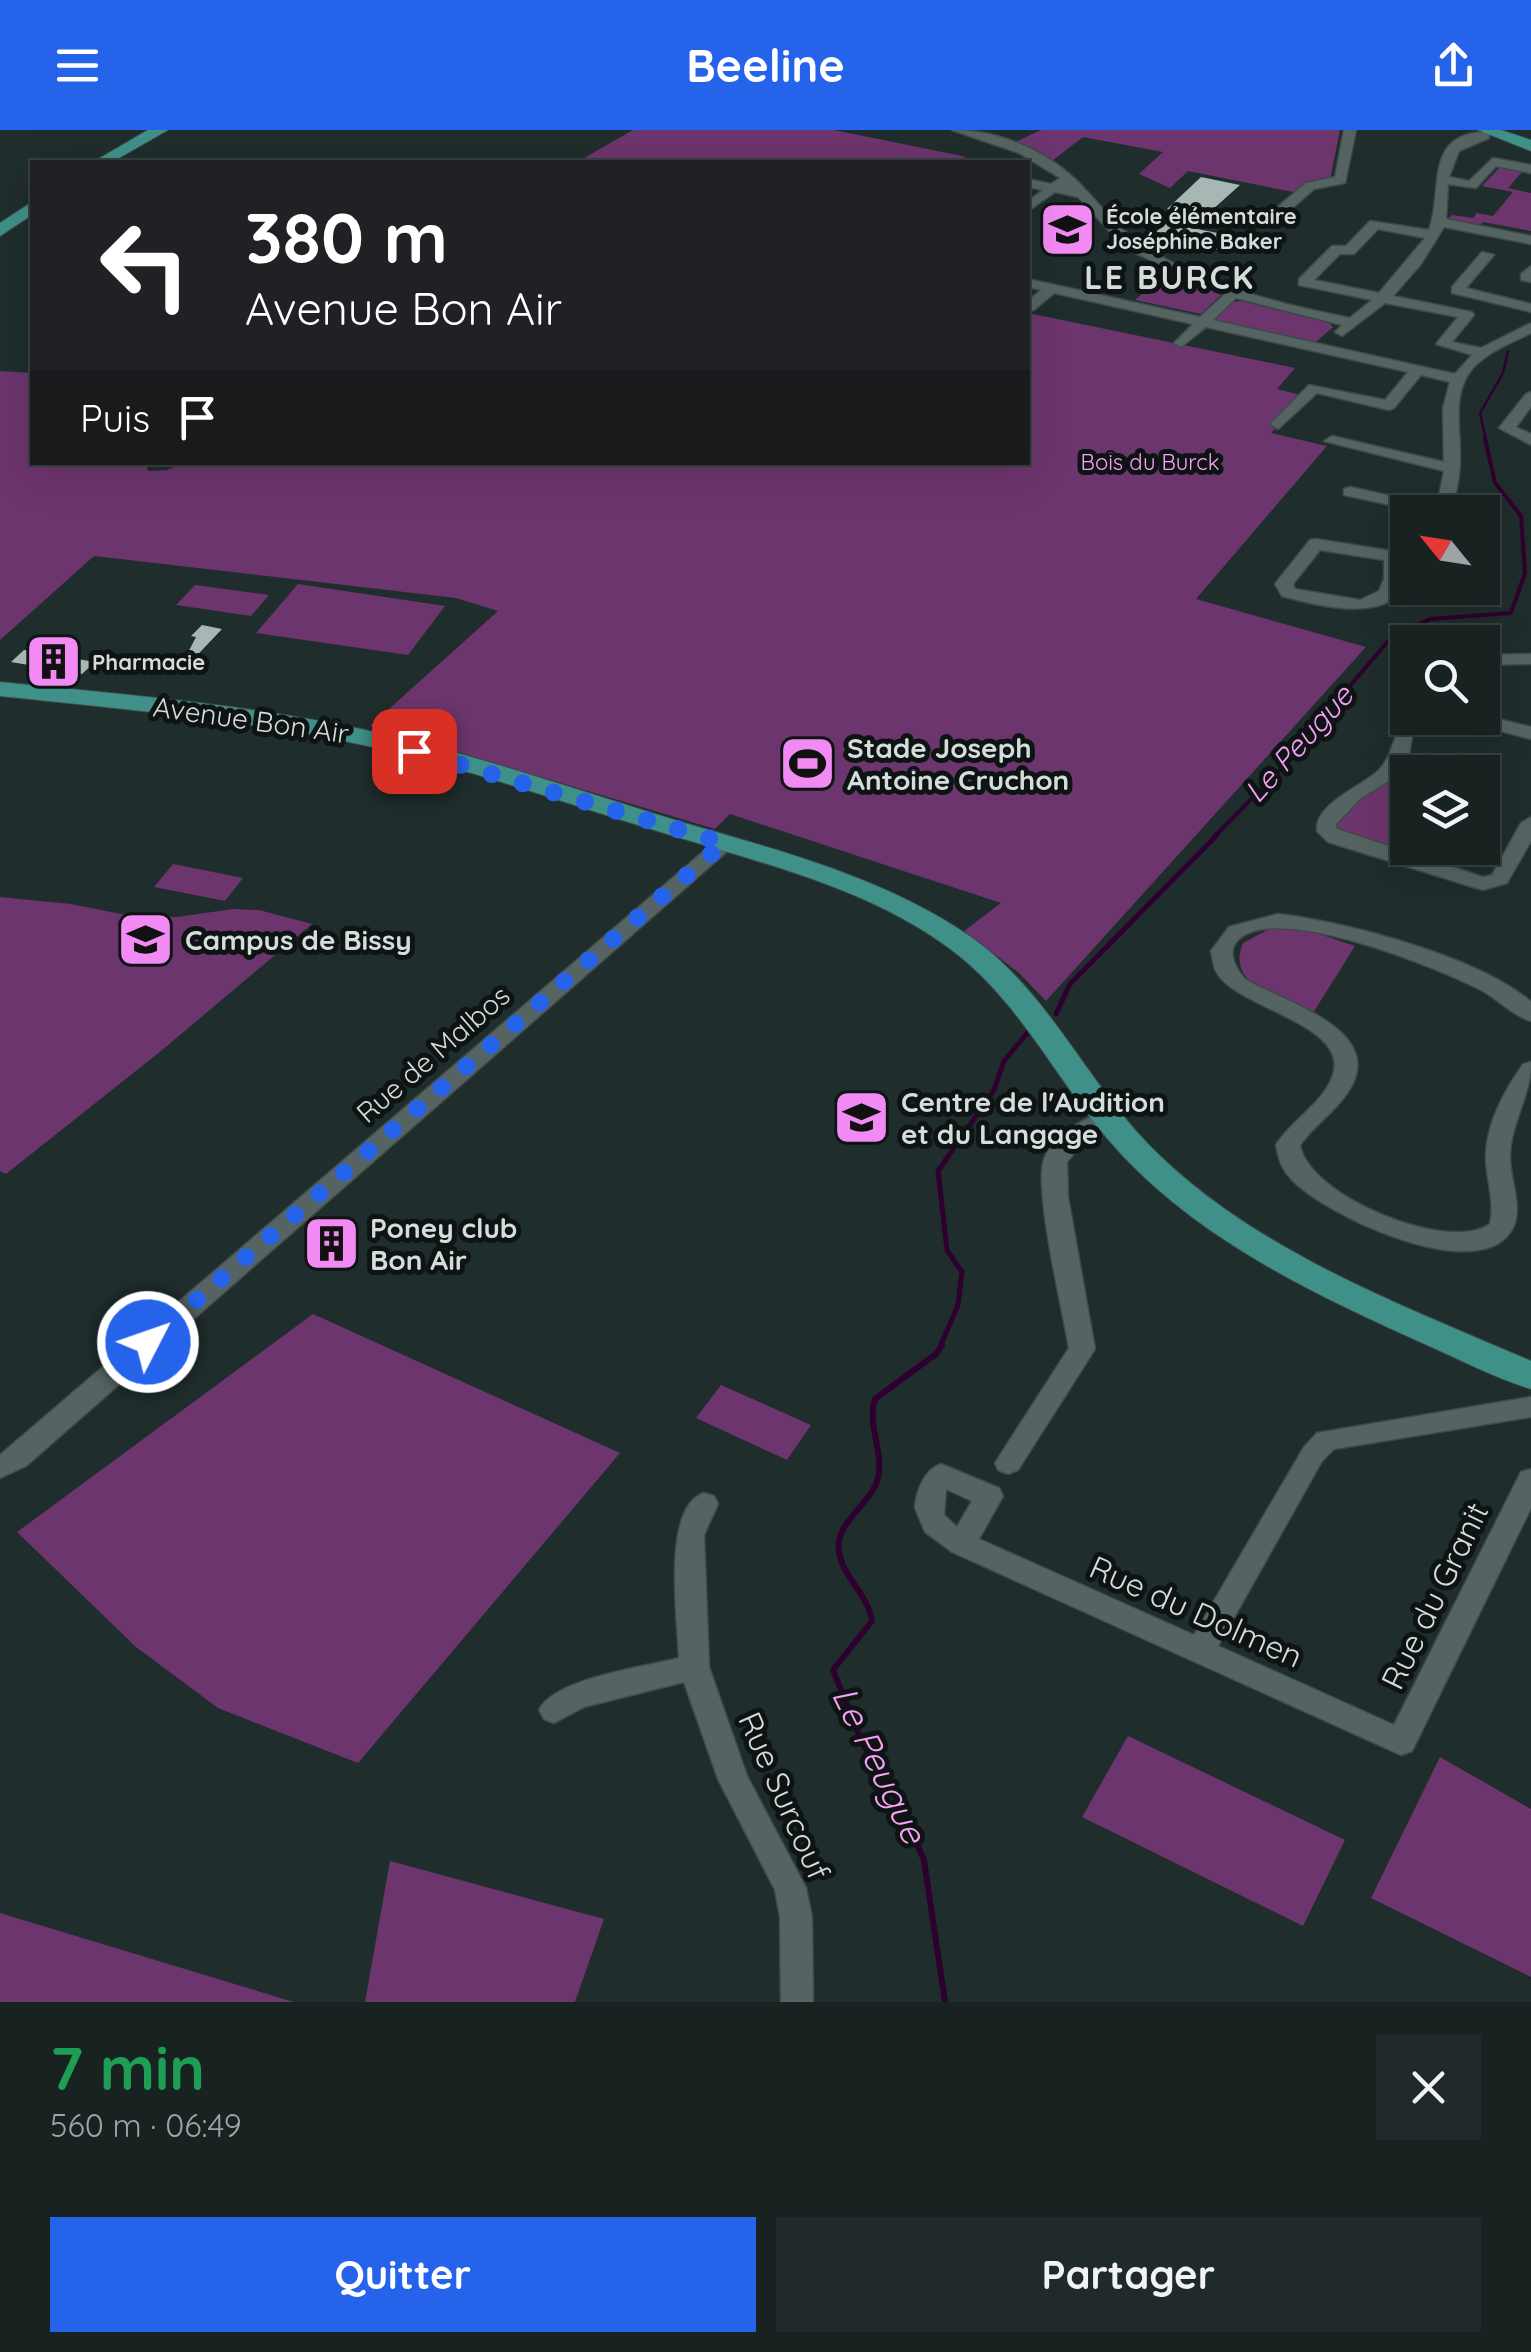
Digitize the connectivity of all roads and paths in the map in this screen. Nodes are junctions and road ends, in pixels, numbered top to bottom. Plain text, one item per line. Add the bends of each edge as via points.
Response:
1 (160, 130) edge
2 (170, 130) edge
3 (1350, 130) edge
4 (971, 135) edge
5 (1486, 135) edge
6 (1529, 143) edge
7 (105, 160) edge
8 (114, 160) edge
9 (1531, 168) edge
10 (1067, 178) junction
11 (1440, 179) junction
12 (1030, 183) edge
13 (1050, 190) junction
14 (1082, 194) junction
15 (30, 205) edge
16 (1030, 205) edge
17 (30, 206) edge
18 (0, 223) edge
19 (1265, 225) dead end
20 (1436, 229) junction
21 (0, 231) edge
22 (1531, 240) edge
23 (1487, 255) dead end
24 (1030, 284) edge
25 (1051, 289) junction
26 (1234, 293) junction
27 (1384, 298) junction
28 (1030, 306) edge
29 (1531, 308) edge
30 (1204, 322) junction
31 (1353, 323) junction
32 (1531, 327) edge
33 (1180, 343) dead end
34 (1326, 349) junction
35 (1492, 349) junction
36 (1531, 351) edge
37 (1418, 370) junction
38 (1456, 378) junction
39 (1531, 397) edge
40 (1278, 424) dead end
41 (1531, 440) edge
42 (1332, 441) dead end
43 (1451, 468) junction
44 (1350, 492) dead end
45 (1451, 495) edge
46 (1390, 501) edge
47 (1392, 556) joint
48 (1531, 659) edge
49 (1500, 660) edge
50 (0, 689) edge
51 (1500, 725) edge
52 (1531, 733) edge
53 (1403, 735) edge
54 (1531, 823) edge
55 (724, 843) junction
56 (1528, 1006) edge
57 (1531, 1069) edge
58 (1107, 1119) junction
59 (1531, 1376) edge
60 (1531, 1407) edge
61 (1008, 1462) dead end
62 (0, 1467) edge
63 (1531, 1480) edge
64 (704, 1504) dead end
65 (962, 1544) dead end
66 (1198, 1653) junction
67 (694, 1667) junction
68 (554, 1710) dead end
69 (1401, 1742) joint
70 (797, 2002) edge

1 - 7 main road
2 - 8 main road
3 - 19 street via 1341,180 1310,186
4 - 10 street via 1024,151
5 - 6 main road
5 - 11 street via 1452,154
9 - 11 street via 1493,162 1472,185
10 - 13 street
10 - 14 street
11 - 20 street
12 - 13 street
13 - 14 street
13 - 16 street
14 - 26 street via 1142,250
15 - 18 main road
17 - 21 main road
20 - 22 street
20 - 27 street
20 - 27 street via 1375,224 1304,282
23 - 29 street via 1456,290
24 - 25 street
25 - 28 street
25 - 30 street
26 - 30 street
26 - 31 street
27 - 31 street
27 - 35 street via 1467,315 1442,344
30 - 33 street
30 - 34 street
31 - 34 street
32 - 35 street
34 - 37 street
35 - 36 street
35 - 38 street
37 - 38 street
37 - 40 street via 1389,405 1314,388
38 - 43 street via 1448,402
39 - 41 street via 1507,428
42 - 43 street
43 - 45 street
44 - 46 street
47 - 47 street via 1395,574 1372,604 1335,606 1283,588 1316,544
48 - 49 street
50 - 55 main road, Avenue Bon Air via 356,735
51 - 52 street
53 - 54 street via 1385,775 1326,823 1335,838 1483,884 1500,878
55 - 58 main road, Avenue Bon Air via 928,921 1008,982
55 - 62 street, Rue de Malbos
56 - 57 street via 1464,973 1306,923 1258,921 1222,951 1229,975 1244,990 1309,1018 1339,1043 1346,1058 1343,1083 1288,1145 1296,1171 1324,1194 1389,1224 1460,1245 1490,1239 1500,1229 1502,1128
58 - 59 main road, Avenue Bon Air via 1174,1188 1236,1232
58 - 61 street via 1082,1128 1055,1162 1082,1349
60 - 66 street via 1326,1440
63 - 69 street, Rue du Granit
64 - 67 street, Rue Surcouf via 690,1535
65 - 66 street, Rue du Dolmen
66 - 69 street, Rue du Dolmen
67 - 68 street via 576,1696
67 - 70 street, Rue Surcouf via 733,1778 790,1888

